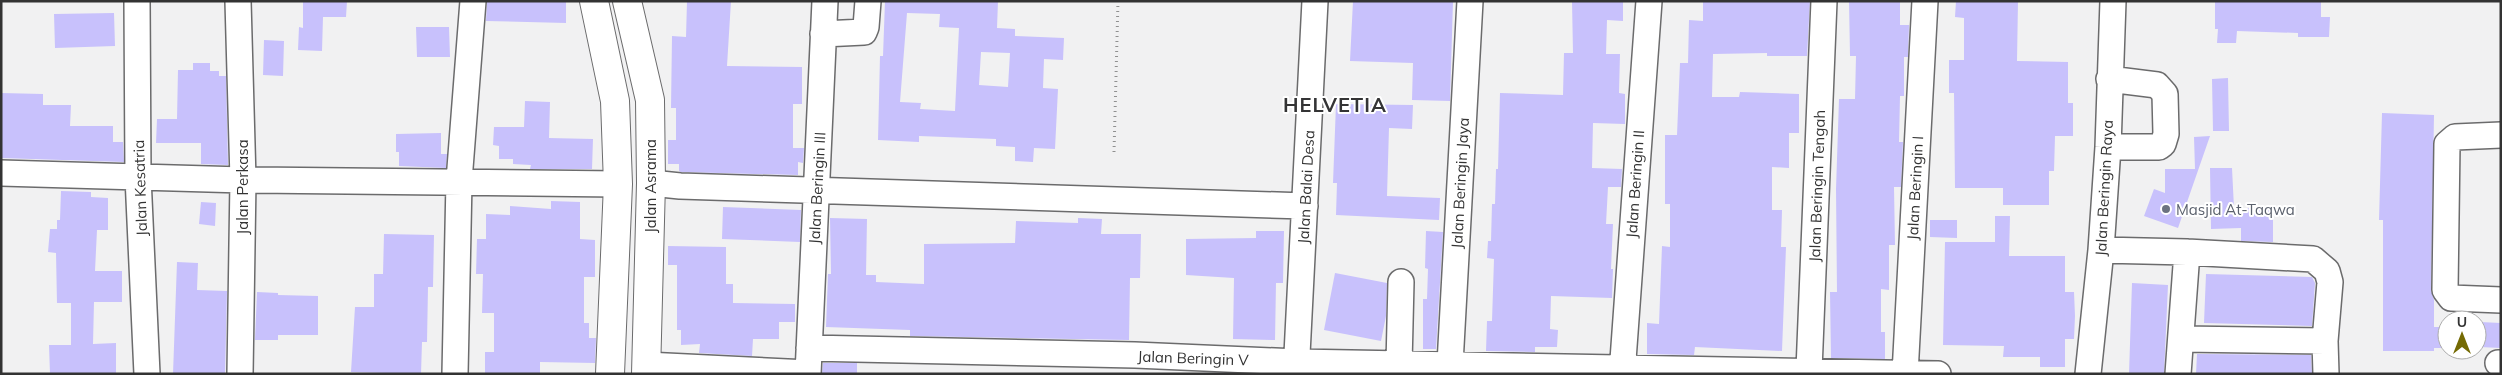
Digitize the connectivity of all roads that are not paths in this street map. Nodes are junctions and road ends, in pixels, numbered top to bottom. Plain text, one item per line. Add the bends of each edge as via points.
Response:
1 (137, 1) edge
2 (238, 1) edge
3 (473, 1) edge
4 (594, 1) edge
5 (627, 1) edge
6 (825, 1) edge
7 (868, 1) edge
8 (1316, 1) edge
9 (1470, 1) edge
10 (1649, 1) edge
11 (1824, 1) edge
12 (1926, 1) edge
13 (2113, 1) edge
14 (823, 34) junction
15 (2109, 79) junction
16 (2501, 135) edge
17 (2108, 147) junction
18 (1, 173) edge
19 (138, 177) junction
20 (243, 180) junction
21 (460, 181) junction
22 (651, 183) junction
23 (618, 184) junction
24 (817, 189) junction
25 (1305, 206) junction
26 (2101, 250) junction
27 (2187, 252) junction
28 (1401, 282) dead end
29 (2501, 300) edge
30 (2182, 339) junction
31 (2325, 341) junction
32 (808, 348) junction
33 (1399, 364) junction
34 (1450, 364) junction
35 (1296, 368) edge
36 (646, 369) edge
37 (1809, 370) junction
38 (1622, 371) edge
39 (1906, 373) edge
40 (147, 374) edge
41 (240, 374) edge
42 (454, 374) edge
43 (610, 374) edge
44 (808, 374) edge
45 (1938, 374) edge
46 (2088, 374) edge
47 (2178, 374) edge
48 (2326, 374) edge

1 - 19 street, Jalan Kesatria
2 - 20 street, Jalan Perkasa
3 - 21 street
4 - 23 highway via 615,101
5 - 22 highway, Jalan Asrama via 650,100
6 - 14 street, Jalan Beringin III
7 - 14 street via 864,32
8 - 25 street, Jalan Balai Desa
9 - 34 street, Jalan Beringin Jaya
10 - 38 street, Jalan Beringin II
11 - 37 street, Jalan Beringin Tengah
12 - 39 street, Jalan Beringin I
13 - 15 street, Jalan Beringin Raya
14 - 24 street, Jalan Beringin III
15 - 17 street, Jalan Beringin Raya
15 - 17 street via 2157,85 2162,89 2165,94 2166,134 2163,144 2158,147
16 - 29 street via 2455,137 2447,144 2445,290 2451,298
17 - 26 street, Jalan Beringin Raya
18 - 19 street
19 - 20 street
19 - 40 street, Jalan Kesatria
20 - 21 street
20 - 41 street, Jalan Perkasa
21 - 23 street
21 - 42 street
22 - 24 street
22 - 36 highway, Jalan Asrama
23 - 43 highway
24 - 25 street
24 - 32 street, Jalan Beringin III
25 - 35 street, Jalan Balai Desa
26 - 27 street
26 - 46 street, Jalan Beringin Raya
27 - 30 street
27 - 31 street via 2313,259 2328,271 2330,282
28 - 33 street
30 - 31 street
30 - 47 street
31 - 48 street
32 - 35 street, Jalan Beringin V via 1135,356
32 - 44 street, Jalan Beringin III
33 - 34 street, Jalan Beringin V
33 - 35 street, Jalan Beringin V
34 - 38 street, Jalan Beringin V
36 - 44 street
37 - 38 street, Jalan Beringin V
37 - 39 street, Jalan Beringin V
39 - 45 street, Jalan Beringin V

